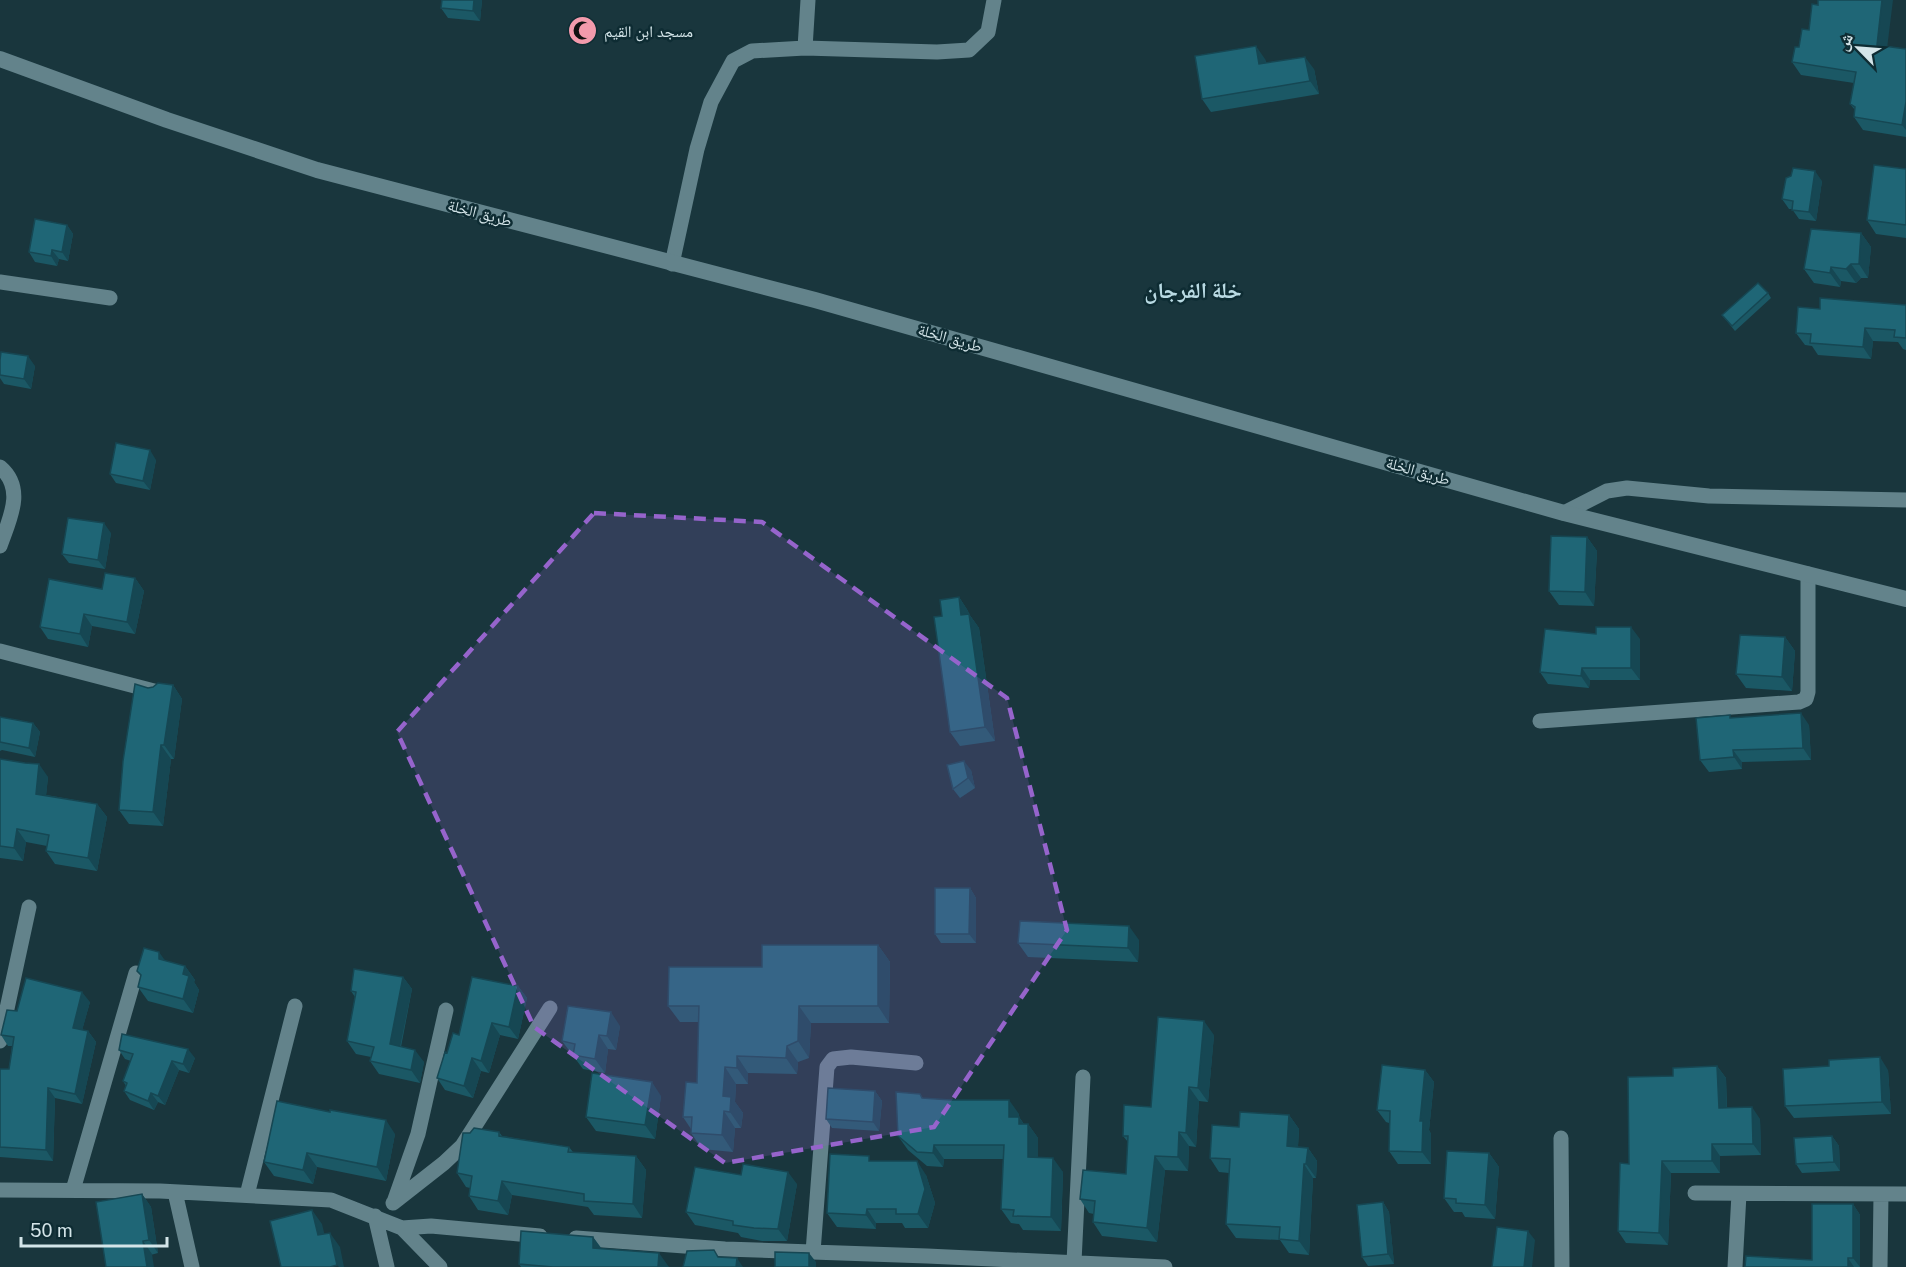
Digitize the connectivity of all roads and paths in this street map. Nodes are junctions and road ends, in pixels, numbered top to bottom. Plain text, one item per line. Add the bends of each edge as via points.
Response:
1 (807, 0) edge
2 (994, 0) edge
3 (805, 48) junction
4 (0, 59) edge
5 (672, 264) junction
6 (0, 282) edge
7 (110, 298) dead end
8 (0, 467) edge
9 (1906, 500) edge
10 (1564, 513) junction
11 (0, 546) edge
12 (1809, 574) junction
13 (1906, 599) edge
14 (0, 651) edge
15 (160, 693) edge
16 (1540, 721) dead end
17 (29, 907) dead end
18 (136, 973) edge
19 (295, 1006) dead end
20 (549, 1008) dead end
21 (446, 1010) dead end
22 (0, 1041) edge
23 (916, 1063) dead end
24 (1083, 1077) dead end
25 (1561, 1138) dead end
26 (0, 1190) edge
27 (73, 1191) junction
28 (175, 1192) junction
29 (1695, 1193) dead end
30 (1739, 1194) junction
31 (1881, 1194) junction
32 (1906, 1194) edge
33 (247, 1195) junction
34 (393, 1203) junction
35 (381, 1219) junction
36 (402, 1228) junction
37 (813, 1252) junction
38 (1074, 1262) junction
39 (192, 1267) edge
40 (387, 1267) edge
41 (440, 1267) edge
42 (1166, 1267) edge
43 (1562, 1267) edge
44 (1735, 1267) edge
45 (1880, 1267) edge

1 - 3 street
2 - 3 street via 988,32 969,50
3 - 5 street via 752,51 733,62 711,102
4 - 5 street, طريق الخلة via 317,170
5 - 10 street, طريق الخلة
6 - 7 street
8 - 11 street via 9,475 15,505
9 - 10 street via 1709,496 1627,488 1607,491
10 - 12 street, طريق الخلة
12 - 13 street, طريق الخلة
12 - 16 street via 1806,699
14 - 15 street
17 - 22 street
18 - 27 street
19 - 33 street
20 - 34 street via 462,1146
21 - 34 street via 418,1134
23 - 37 street via 851,1057 833,1059 827,1066
24 - 38 street
25 - 43 street
26 - 27 street
27 - 28 street
28 - 33 street
28 - 39 street
29 - 30 street
30 - 31 street
30 - 44 street
31 - 32 street
31 - 45 street
33 - 35 street via 331,1200
34 - 35 street
35 - 36 street
35 - 40 street
36 - 37 street via 430,1226
36 - 41 street
37 - 38 street
38 - 42 street

